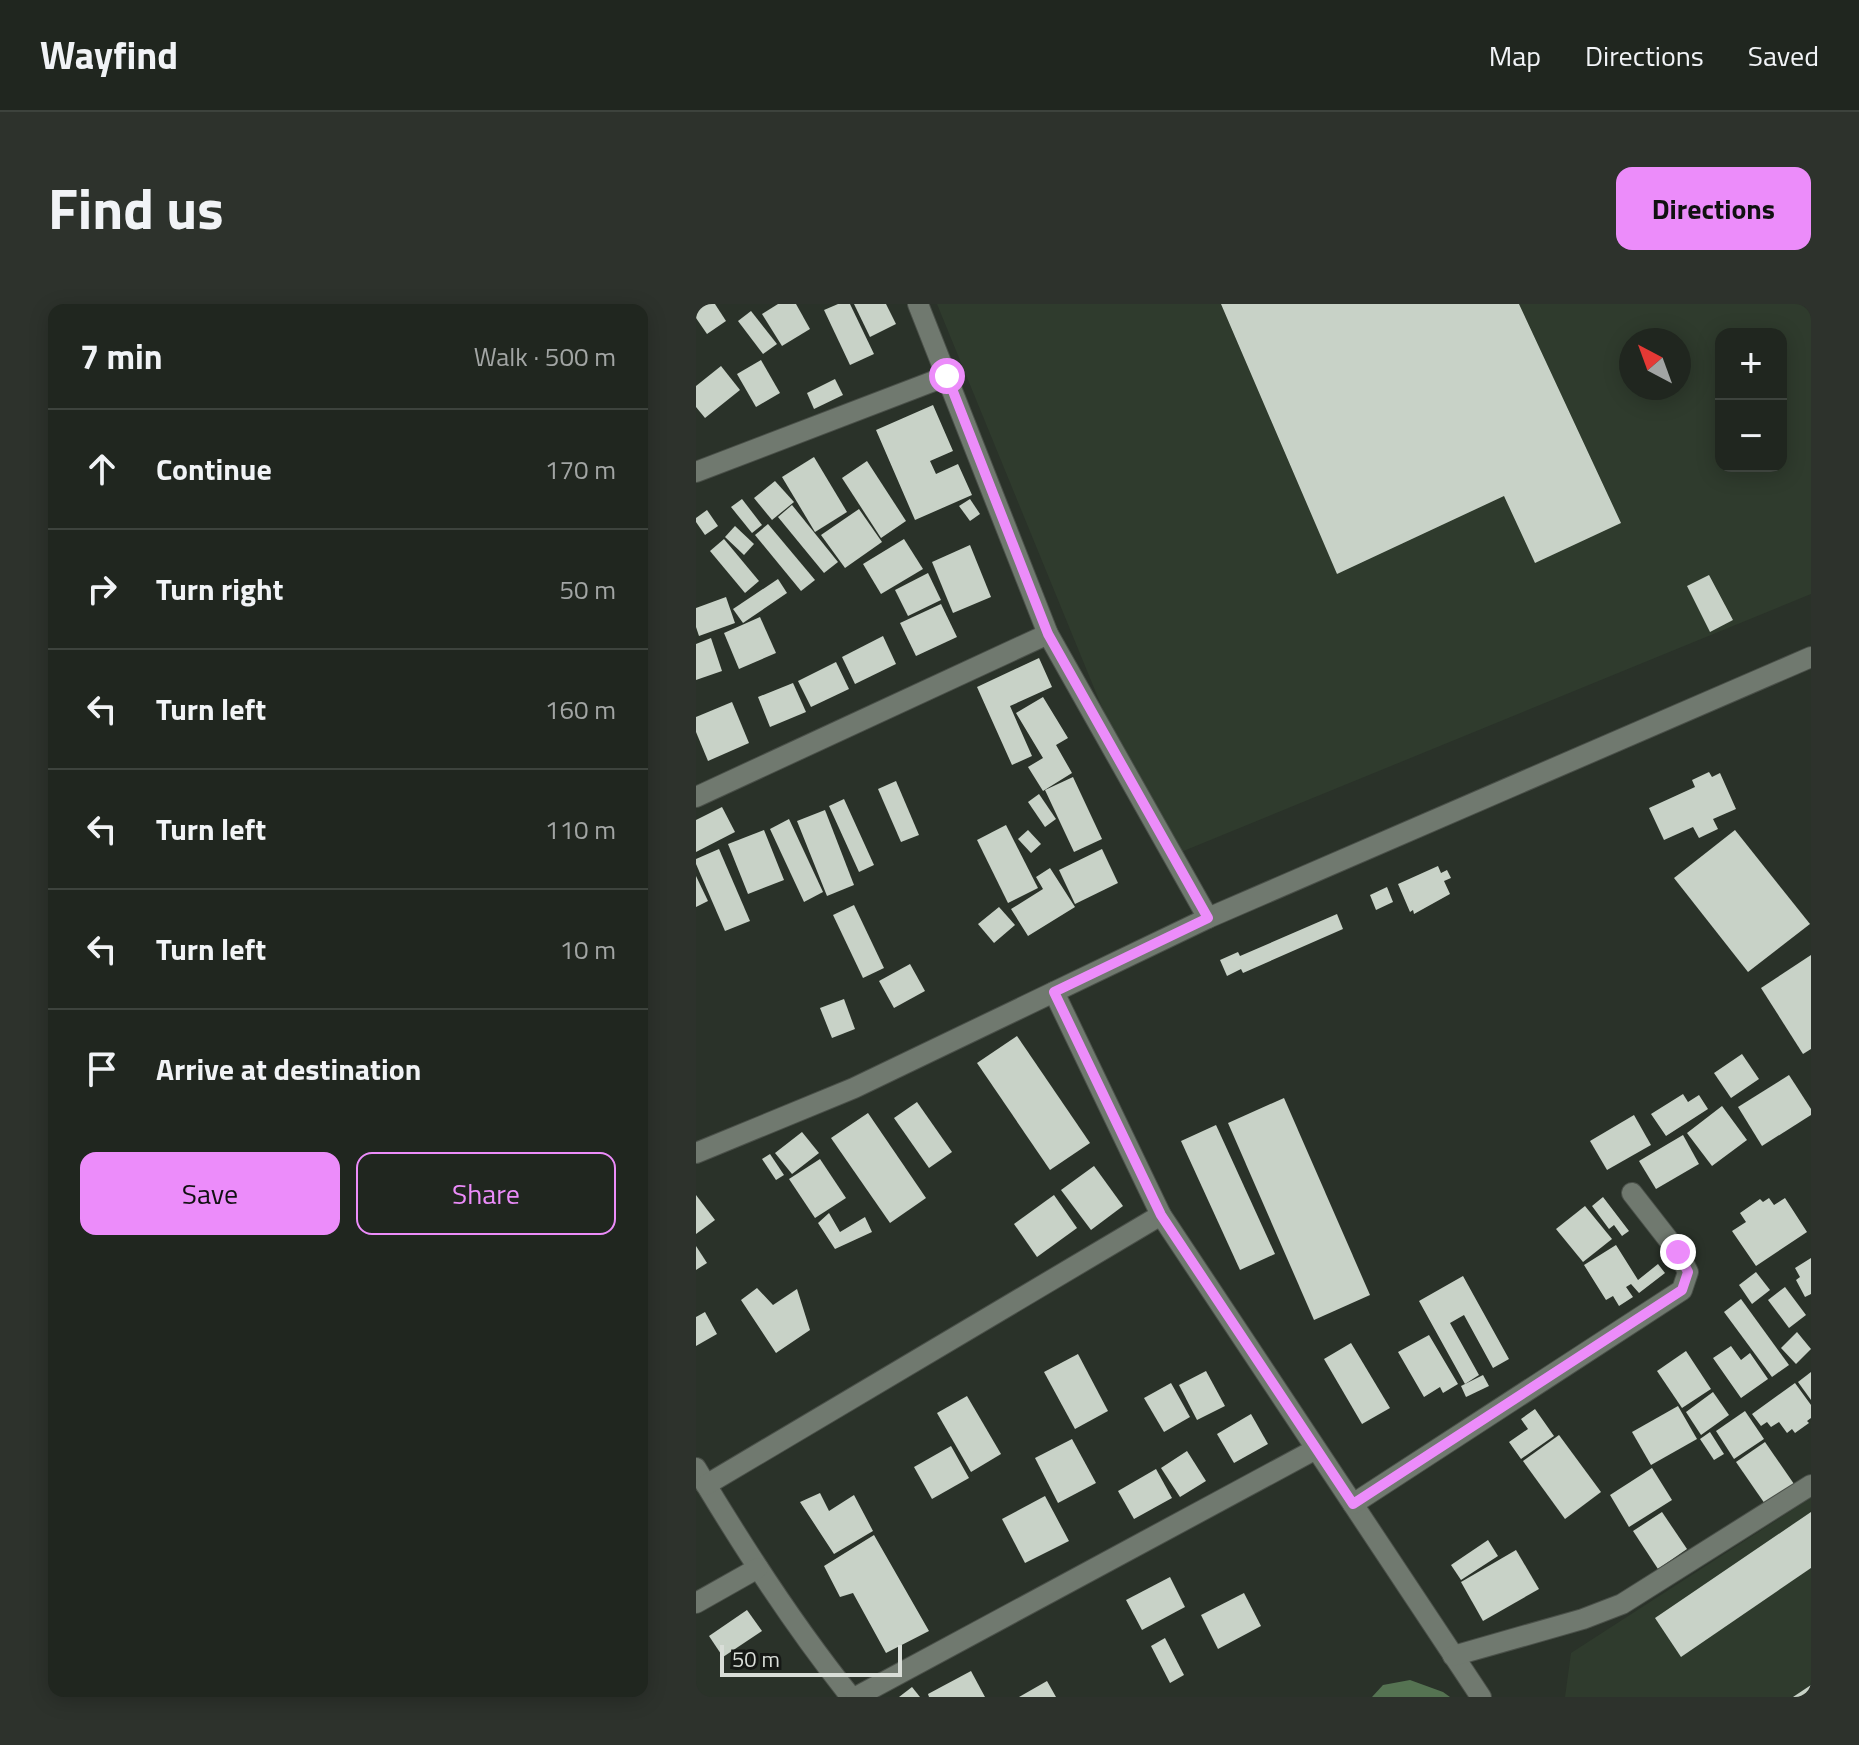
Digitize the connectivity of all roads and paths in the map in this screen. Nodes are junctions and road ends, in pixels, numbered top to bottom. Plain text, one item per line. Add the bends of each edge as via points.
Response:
1 (918, 304) edge
2 (947, 376) junction
3 (696, 472) edge
4 (1048, 634) junction
5 (1811, 657) edge
6 (696, 797) edge
7 (1208, 918) junction
8 (1054, 992) junction
9 (696, 1153) edge
10 (1632, 1193) dead end
11 (1161, 1215) junction
12 (1316, 1449) junction
13 (701, 1476) edge
14 (1811, 1485) edge
15 (1353, 1504) junction
16 (758, 1568) junction
17 (696, 1603) edge
18 (1453, 1656) junction
19 (853, 1697) edge
20 (1481, 1697) edge

1 - 2 street
2 - 3 street
2 - 4 street
4 - 6 street
4 - 7 street
5 - 7 street
7 - 8 street
8 - 9 street via 854,1088
8 - 11 street
10 - 15 street via 1678,1252 1688,1272 1682,1290
11 - 12 street
11 - 13 street
12 - 15 street
12 - 19 street
13 - 16 street
14 - 18 street via 1622,1604
15 - 18 street
16 - 17 street
16 - 19 street
18 - 20 street

